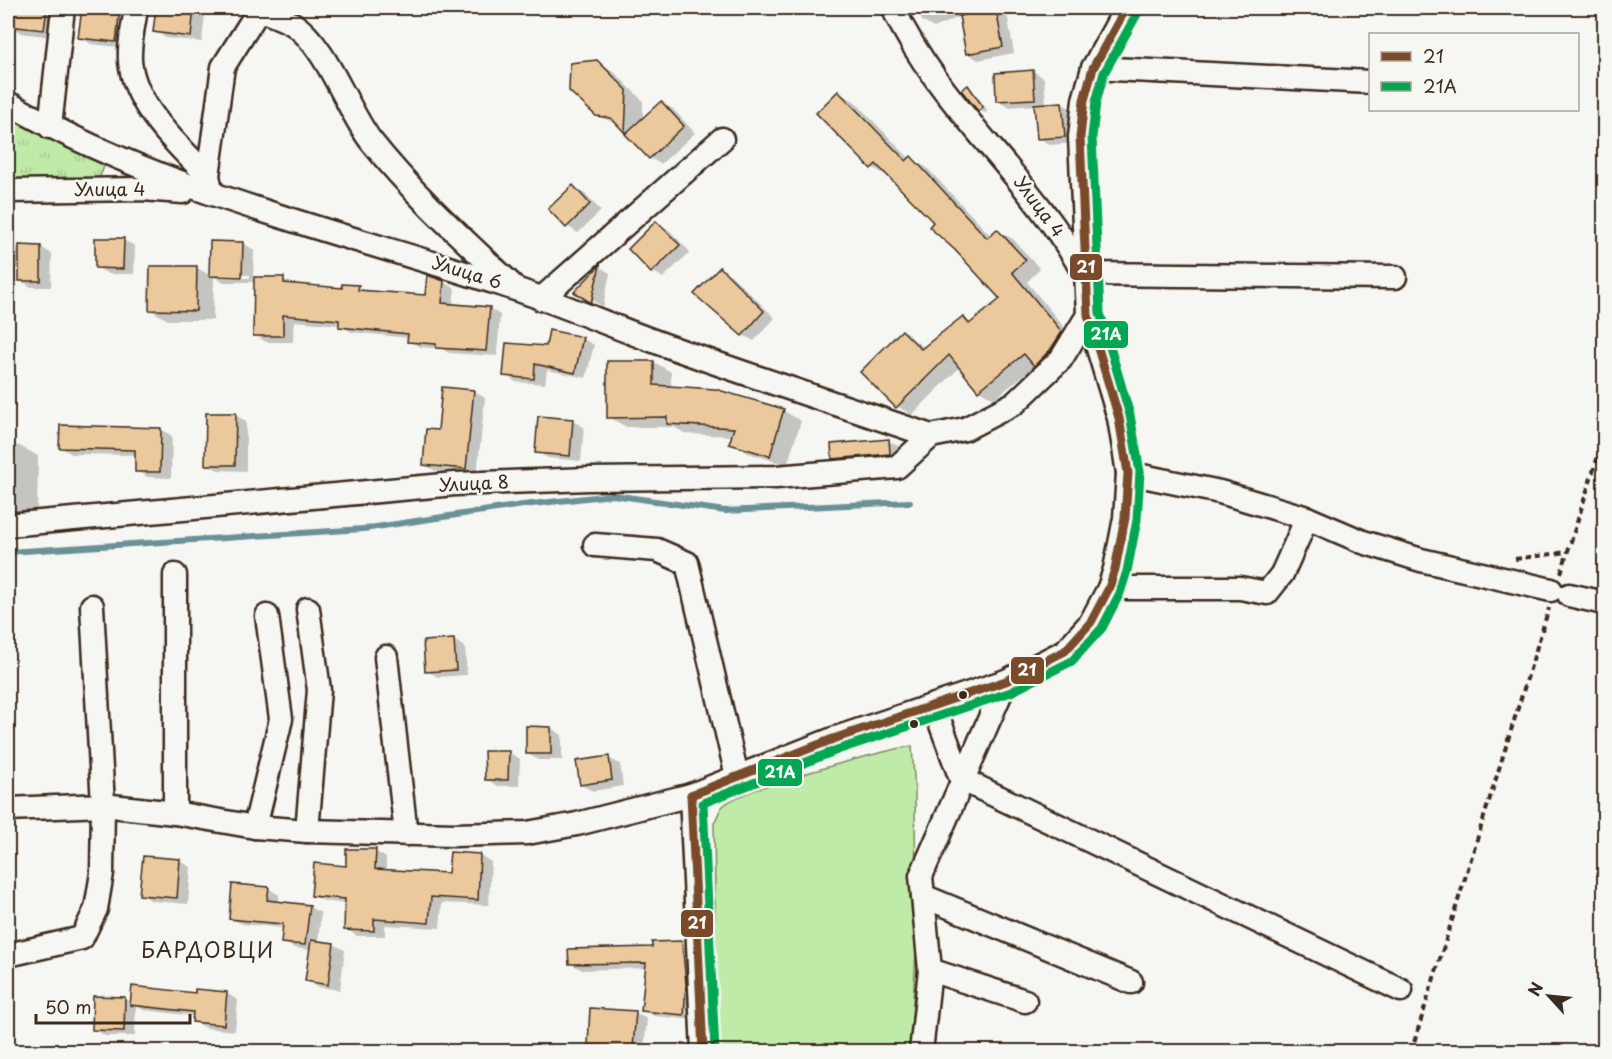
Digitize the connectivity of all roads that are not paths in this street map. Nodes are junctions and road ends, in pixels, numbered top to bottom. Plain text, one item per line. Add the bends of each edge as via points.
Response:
1 (63, 8) edge
2 (136, 8) edge
3 (260, 8) edge
4 (893, 8) edge
5 (1126, 8) edge
6 (1094, 68) junction
7 (1369, 82) edge
8 (8, 103) edge
9 (50, 127) junction
10 (722, 139) dead end
11 (210, 185) junction
12 (8, 191) edge
13 (1084, 274) junction
14 (1395, 277) dead end
15 (515, 289) junction
16 (541, 298) junction
17 (1088, 315) junction
18 (931, 436) junction
19 (1128, 474) junction
20 (1307, 518) junction
21 (8, 525) edge
22 (595, 545) dead end
23 (175, 575) dead end
24 (1109, 588) junction
25 (1605, 603) edge
26 (92, 606) dead end
27 (308, 609) dead end
28 (267, 616) dead end
29 (386, 657) dead end
30 (1006, 681) junction
31 (934, 706) junction
32 (737, 776) junction
33 (962, 779) junction
34 (691, 795) junction
35 (102, 805) junction
36 (8, 809) edge
37 (175, 813) junction
38 (255, 827) junction
39 (307, 831) junction
40 (405, 834) junction
41 (922, 896) junction
42 (8, 954) edge
43 (930, 970) junction
44 (1131, 982) dead end
45 (1401, 990) dead end
46 (1025, 1001) dead end
47 (703, 1052) edge
48 (921, 1052) edge

1 - 9 street
2 - 11 street via 130,67 142,97
3 - 11 street via 223,67
3 - 15 street via 294,25 315,48 370,139 420,199
4 - 13 street, Улица 4 via 952,98 1029,191
5 - 6 street
6 - 7 street
6 - 13 street via 1084,100 1080,137
8 - 9 street, Улица 6
9 - 11 street, Улица 6 via 143,169
10 - 16 street
11 - 12 street, Улица 4
11 - 15 street, Улица 6
13 - 14 street
13 - 17 street
15 - 16 street, Улица 6
16 - 18 street, Улица 6
17 - 18 street via 1060,359 1015,404 965,429
17 - 19 street via 1119,418
18 - 21 street, Улица 8 via 897,467 776,477 455,484
19 - 20 street via 1220,492
19 - 24 street via 1125,518
20 - 24 street via 1282,574 1267,593 1240,588
20 - 25 street via 1363,542 1421,560
22 - 32 street via 657,550 687,562
23 - 37 street
24 - 30 street via 1091,622 1065,651
26 - 35 street
27 - 39 street via 319,690
28 - 38 street via 282,719
29 - 40 street
30 - 31 street
30 - 33 street
31 - 32 street
31 - 33 street
32 - 34 street
33 - 41 street via 921,876
33 - 45 street
34 - 40 street via 527,833
34 - 47 street
35 - 36 street
35 - 37 street
35 - 42 street via 102,873 96,909 82,938
37 - 38 street
38 - 39 street
39 - 40 street
41 - 43 street
41 - 44 street
43 - 46 street
43 - 48 street

